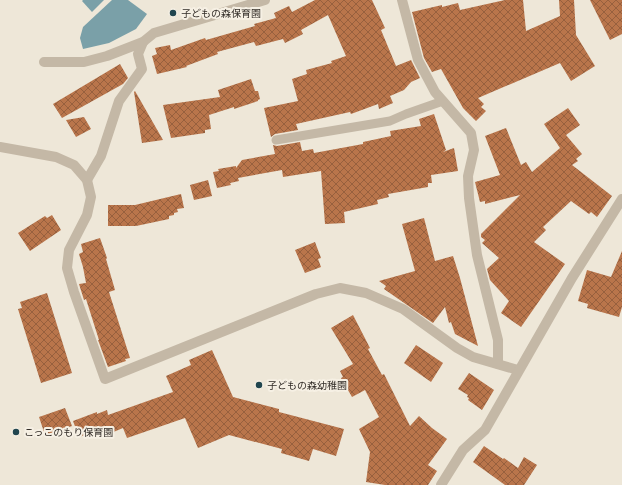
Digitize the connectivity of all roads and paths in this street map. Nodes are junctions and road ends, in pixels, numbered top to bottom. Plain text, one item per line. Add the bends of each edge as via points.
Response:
1 (265, 0) edge
2 (402, 0) edge
3 (143, 42) junction
4 (44, 62) dead end
5 (444, 101) junction
6 (276, 140) dead end
7 (0, 147) edge
8 (87, 180) junction
9 (622, 199) edge
10 (498, 364) junction
11 (518, 370) junction
12 (441, 485) edge

1 - 3 street via 154,33
2 - 5 street via 418,60 435,92
3 - 4 street via 84,62
3 - 8 street via 138,54 142,69 118,101 101,156
5 - 6 lane via 390,121
5 - 10 street via 471,133 474,150 468,176 469,198 477,255 498,340
7 - 8 street via 56,156 74,165
8 - 10 street via 90,197 87,215 69,250 68,268 105,379 316,294 340,288 366,293 403,309 456,348 473,357
9 - 11 street
10 - 11 street
11 - 12 street via 485,430 463,450

